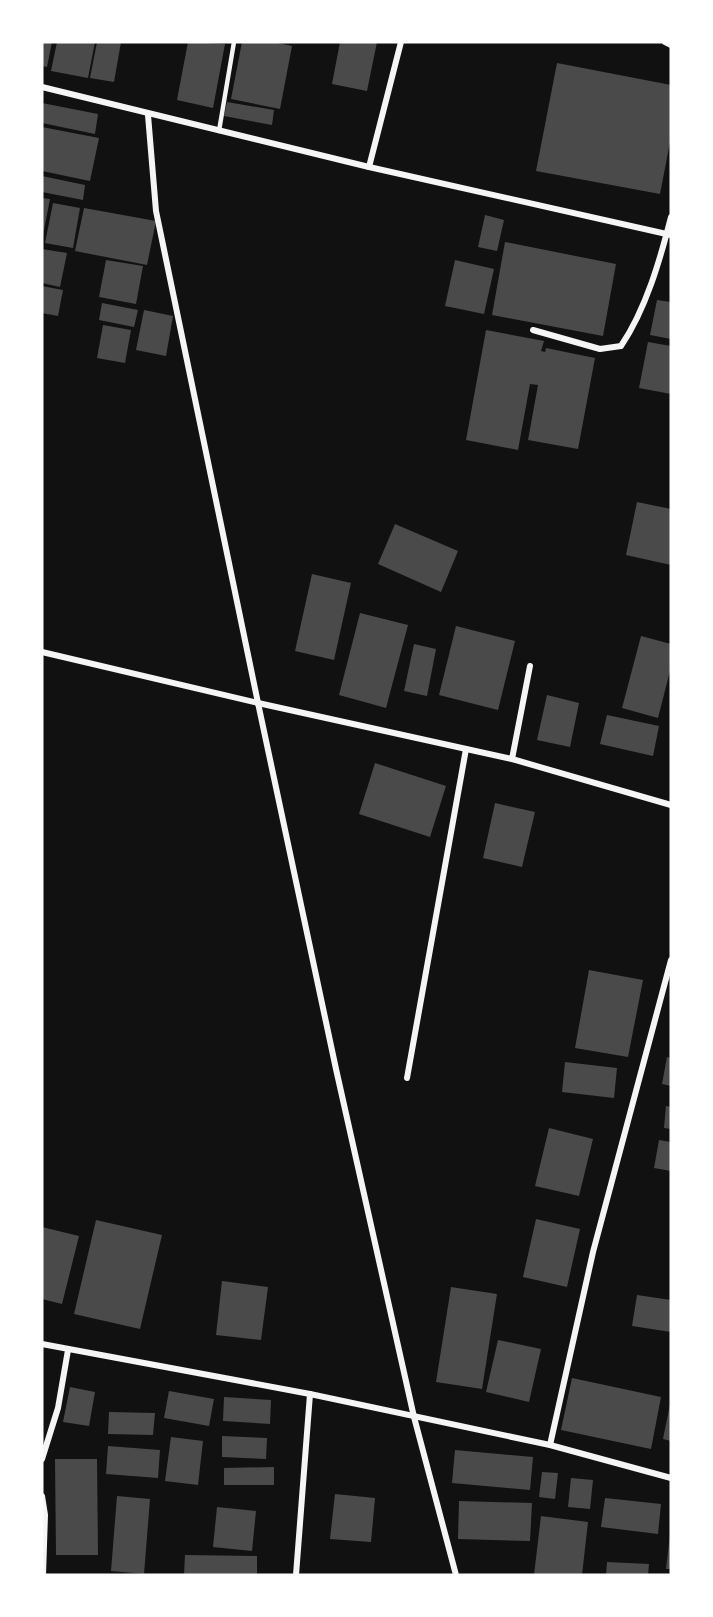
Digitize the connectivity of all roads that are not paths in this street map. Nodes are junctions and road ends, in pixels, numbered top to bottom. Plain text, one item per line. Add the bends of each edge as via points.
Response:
1 (234, 42) edge
2 (401, 42) edge
3 (665, 42) edge
4 (671, 45) edge
5 (42, 87) edge
6 (148, 115) junction
7 (219, 131) junction
8 (369, 167) junction
9 (671, 217) edge
10 (669, 234) edge
11 (533, 330) dead end
12 (42, 652) edge
13 (530, 666) dead end
14 (258, 703) junction
15 (466, 749) junction
16 (512, 759) junction
17 (671, 804) edge
18 (671, 960) edge
19 (407, 1078) dead end
20 (42, 1344) edge
21 (68, 1350) junction
22 (310, 1394) junction
23 (414, 1417) junction
24 (550, 1445) junction
25 (42, 1459) edge
26 (671, 1478) edge
27 (42, 1496) edge
28 (43, 1575) edge
29 (296, 1575) edge
30 (456, 1575) edge

1 - 7 lane
2 - 8 street
3 - 4 street
5 - 6 street
6 - 7 street
6 - 14 street via 156,211
7 - 8 street
8 - 10 street
9 - 10 street
10 - 11 street via 643,304 621,346 600,349
12 - 14 street
13 - 16 street
14 - 15 street
14 - 23 street
15 - 16 street
15 - 19 street
16 - 17 street
18 - 24 street via 593,1252
20 - 21 street
21 - 22 street
21 - 25 street via 58,1408
22 - 23 street
22 - 29 street
23 - 24 street
23 - 30 street
24 - 26 street
27 - 28 street

